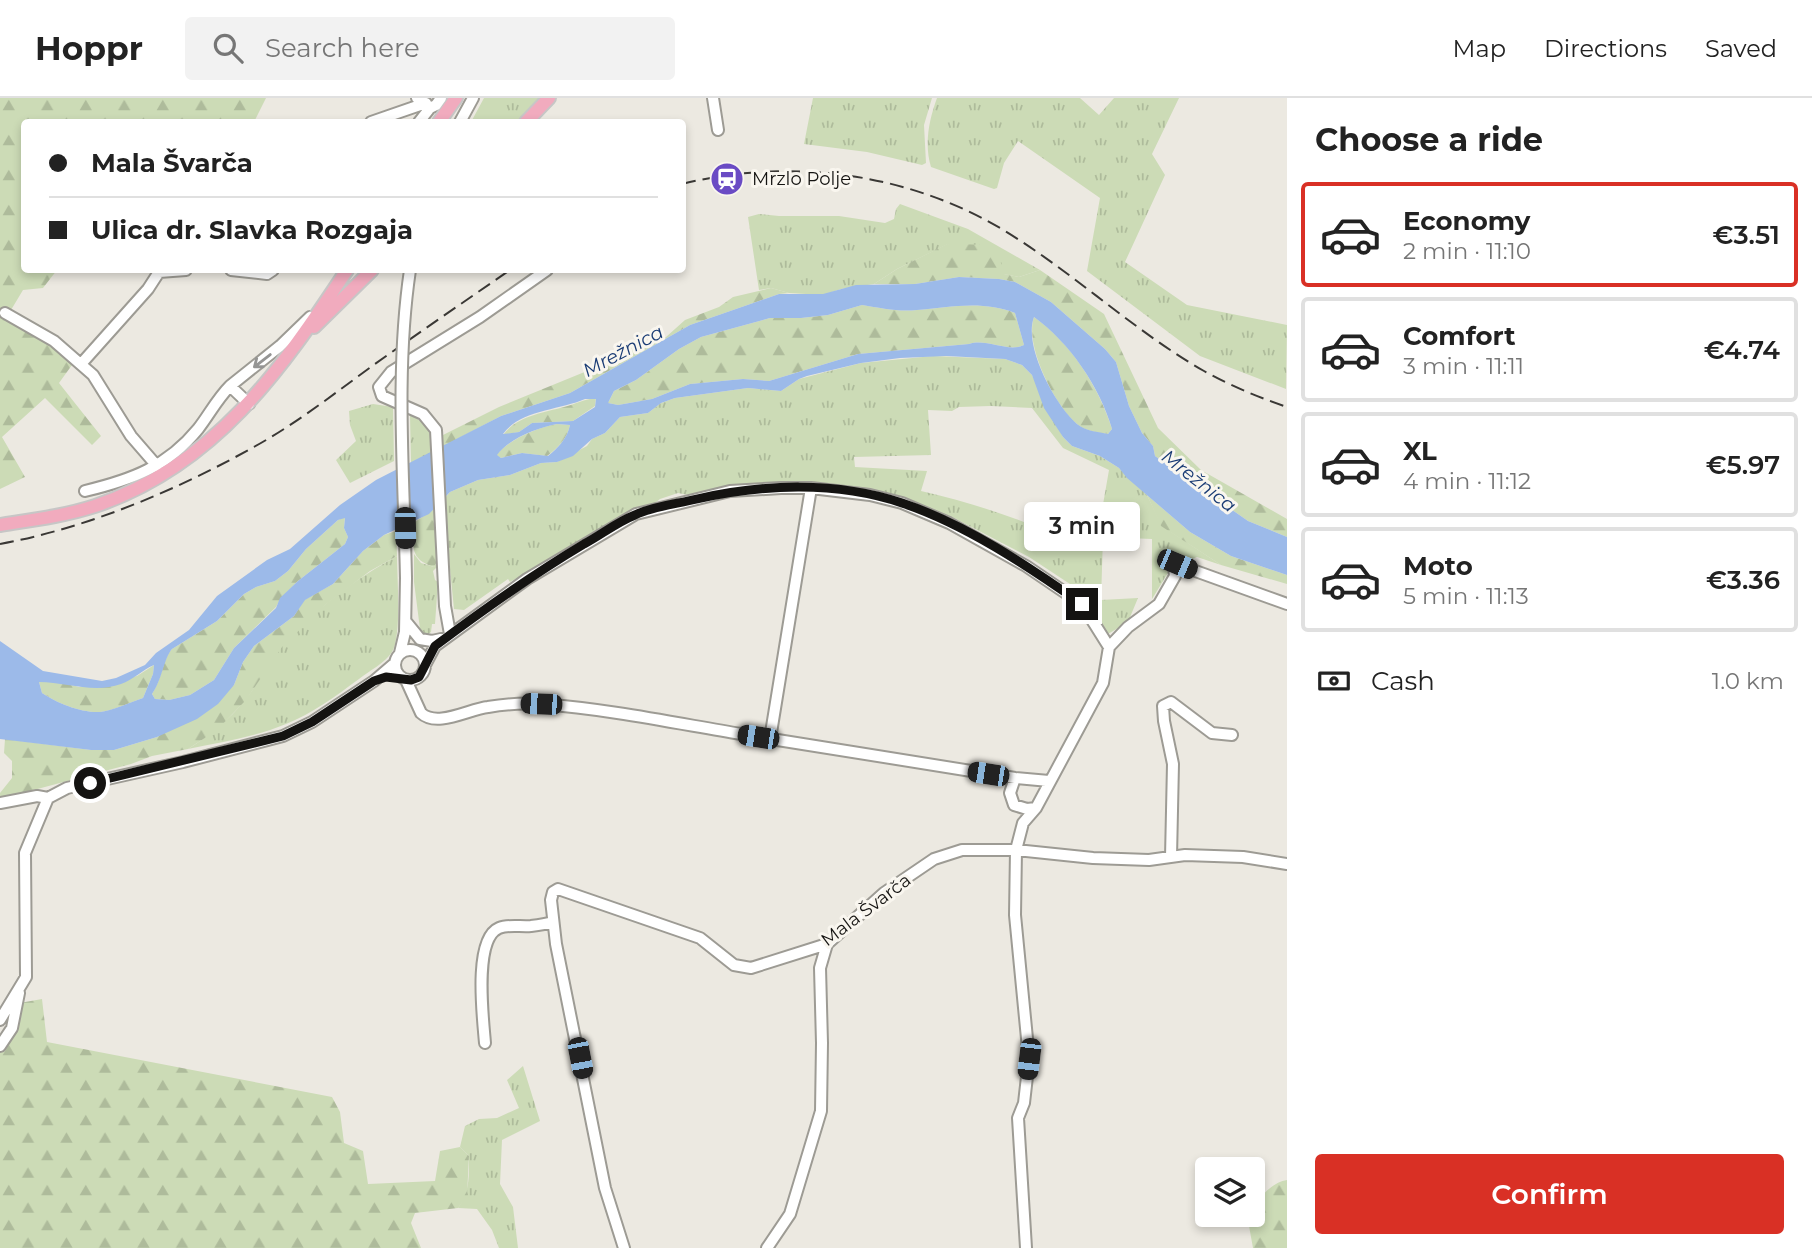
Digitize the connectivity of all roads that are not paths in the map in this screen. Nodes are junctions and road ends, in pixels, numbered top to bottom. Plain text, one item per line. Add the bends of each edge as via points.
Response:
1 (441, 98) edge
2 (456, 98) edge
3 (473, 98) edge
4 (713, 98) edge
5 (548, 99) edge
6 (424, 103) edge
7 (379, 119) edge
8 (441, 119) edge
9 (462, 119) edge
10 (529, 119) edge
11 (718, 130) dead end
12 (158, 273) edge
13 (369, 273) edge
14 (410, 273) edge
15 (543, 273) edge
16 (344, 275) edge
17 (327, 299) junction
18 (5, 313) dead end
19 (292, 350) junction
20 (81, 364) junction
21 (230, 386) junction
22 (249, 404) junction
23 (157, 466) junction
24 (811, 488) junction
25 (85, 491) dead end
26 (0, 525) edge
27 (1287, 604) edge
28 (445, 606) junction
29 (474, 617) junction
30 (405, 620) junction
31 (405, 632) junction
32 (449, 636) junction
33 (435, 646) junction
34 (1109, 647) junction
35 (414, 650) junction
36 (397, 658) junction
37 (424, 670) junction
38 (405, 679) junction
39 (374, 681) junction
40 (416, 699) junction
41 (1232, 735) dead end
42 (771, 739) junction
43 (1014, 778) junction
44 (1049, 781) junction
45 (48, 798) junction
46 (0, 803) edge
47 (1036, 808) junction
48 (1016, 850) junction
49 (1171, 857) junction
50 (1287, 864) edge
51 (553, 922) junction
52 (827, 944) junction
53 (20, 987) junction
54 (0, 1020) edge
55 (485, 1042) dead end
56 (0, 1046) edge
57 (624, 1248) edge
58 (767, 1248) edge
59 (1026, 1248) edge

1 - 6 street via 436,105
2 - 8 main road
3 - 9 street
4 - 11 street
5 - 10 main road
6 - 7 street
12 - 20 street
13 - 19 main road
14 - 30 street, bridge via 402,377
15 - 28 street via 391,372 379,391 423,414 436,430
16 - 17 main road
17 - 19 main road
17 -> 21 street via 280,346
18 - 20 street via 54,341
19 - 22 main road
20 - 23 street
21 - 22 street
21 - 23 street via 198,429 170,459
22 - 26 main road via 210,442 153,481 92,507
23 - 25 street via 119,483
24 - 29 street via 730,491 636,514 527,579
24 - 34 street via 902,503 949,523 1027,566 1082,604
24 - 42 street
27 - 34 street via 1177,564 1159,604
28 - 29 street via 458,618
28 - 32 street
29 - 32 street
30 - 31 street
30 - 32 street via 420,639
31 - 35 street
31 - 36 street
32 - 33 street
33 - 35 street
33 - 37 street
34 - 44 street via 1103,683
35 - 36 street via 404,650
35 - 37 street via 422,656
36 - 38 street via 397,673
36 - 39 street
37 - 38 street via 415,679
37 - 40 street
38 - 39 street
38 - 40 street
39 - 45 street via 283,736 67,788
40 - 42 street via 425,716 434,718 485,707 541,704
41 - 49 street via 1212,733 1171,702 1163,706 1173,764
42 - 43 street
43 - 44 street
43 - 47 street via 1010,793 1014,805
44 - 47 street
45 - 46 street
45 - 53 street via 25,853 26,977
47 - 48 street via 1024,824
48 - 49 street, Mala Švarča via 1093,858
48 - 52 street, Mala Švarča via 962,850 934,859 884,893
48 - 59 street via 1015,915 1029,1059 1018,1118
49 - 50 street, Mala Švarča via 1243,857
51 - 52 street, Mala Švarča via 551,900 558,889 700,938 734,965 751,968
51 - 55 street via 505,926 487,939 482,984
51 - 57 street via 605,1188
52 - 58 street via 820,968 821,1111 790,1214
53 - 54 street
53 - 56 street via 12,1028

